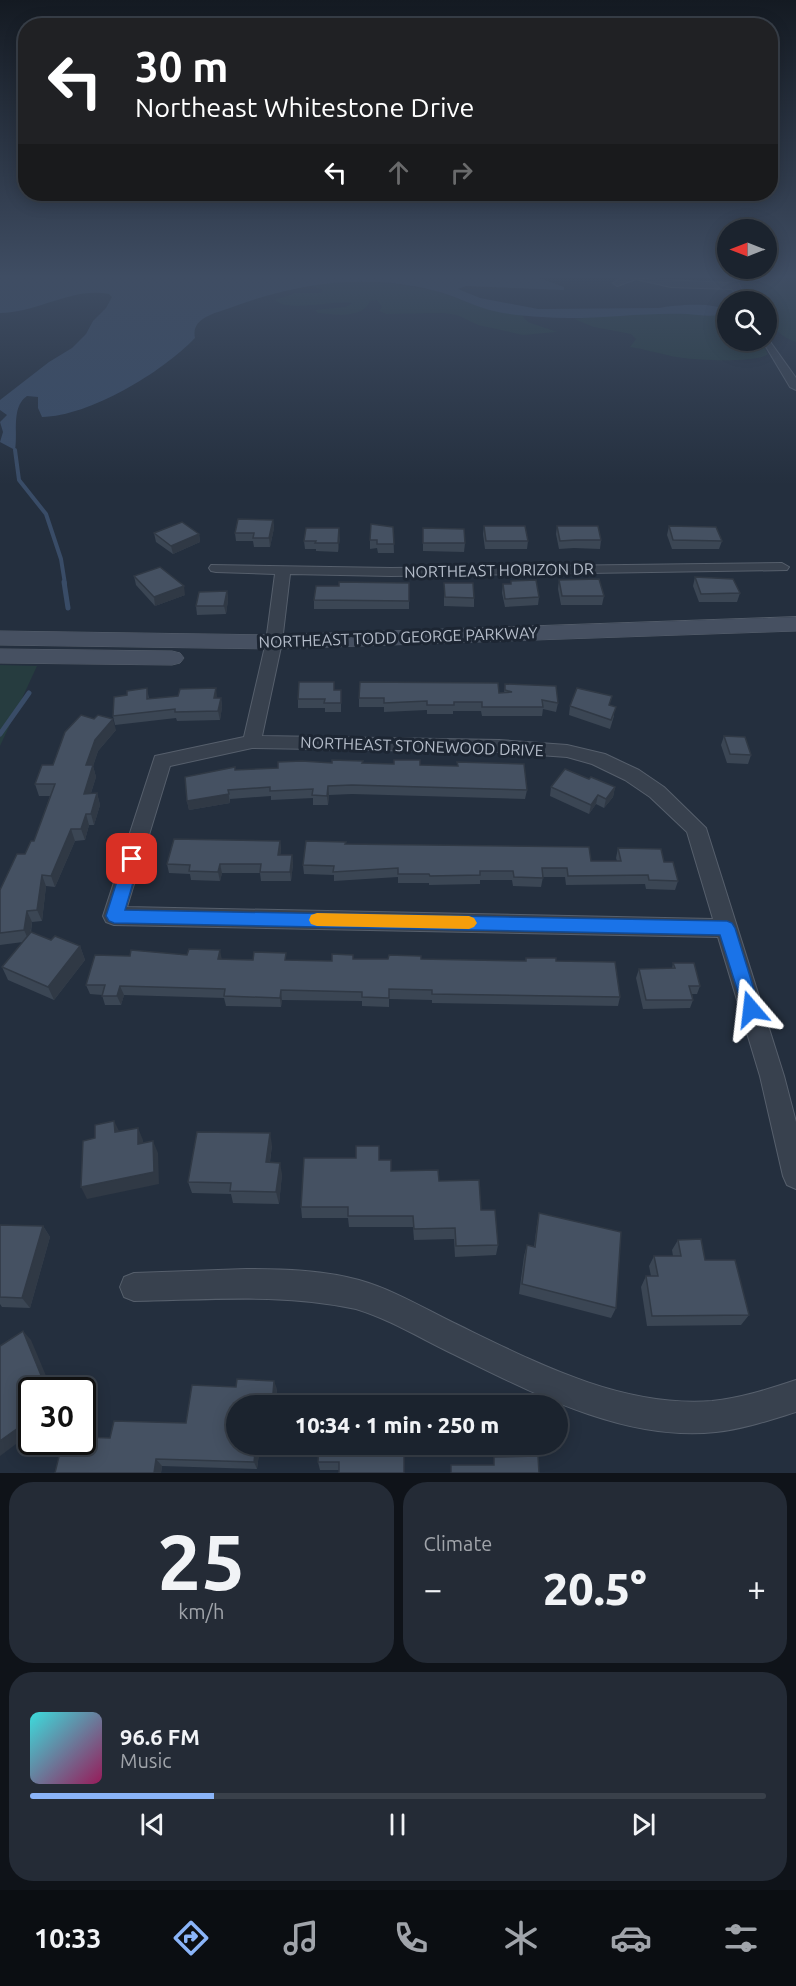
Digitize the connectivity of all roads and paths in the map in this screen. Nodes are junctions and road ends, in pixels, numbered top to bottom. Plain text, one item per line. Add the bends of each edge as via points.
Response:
1 (774, 351) edge
2 (796, 387) edge
3 (782, 567) dead end
4 (216, 568) dead end
5 (283, 570) junction
6 (796, 624) edge
7 (0, 638) edge
8 (796, 640) edge
9 (272, 651) junction
10 (0, 656) edge
11 (252, 742) junction
12 (727, 928) junction
13 (796, 1176) edge
14 (134, 1287) dead end
15 (796, 1396) edge

1 - 2 street
3 - 5 street, NORTHEAST HORIZON DR
4 - 5 street, NORTHEAST HORIZON DR
5 - 9 street
6 - 9 main road, NORTHEAST TODD GEORGE PARKWAY
7 - 9 main road, NORTHEAST TODD GEORGE PARKWAY
8 - 9 main road, NORTHEAST TODD GEORGE PARKWAY
9 - 10 main road, NORTHEAST TODD GEORGE PARKWAY
9 - 11 street
11 - 12 street, NORTHEAST STONEWOOD DRIVE via 499,746 567,751 598,759 657,792 696,828
11 - 12 street, NORTHEAST STONEWOOD DRIVE via 162,761 114,916
12 - 13 street via 772,1076
14 - 15 street via 300,1285 358,1294 542,1382 600,1403 651,1414 705,1417 754,1409

